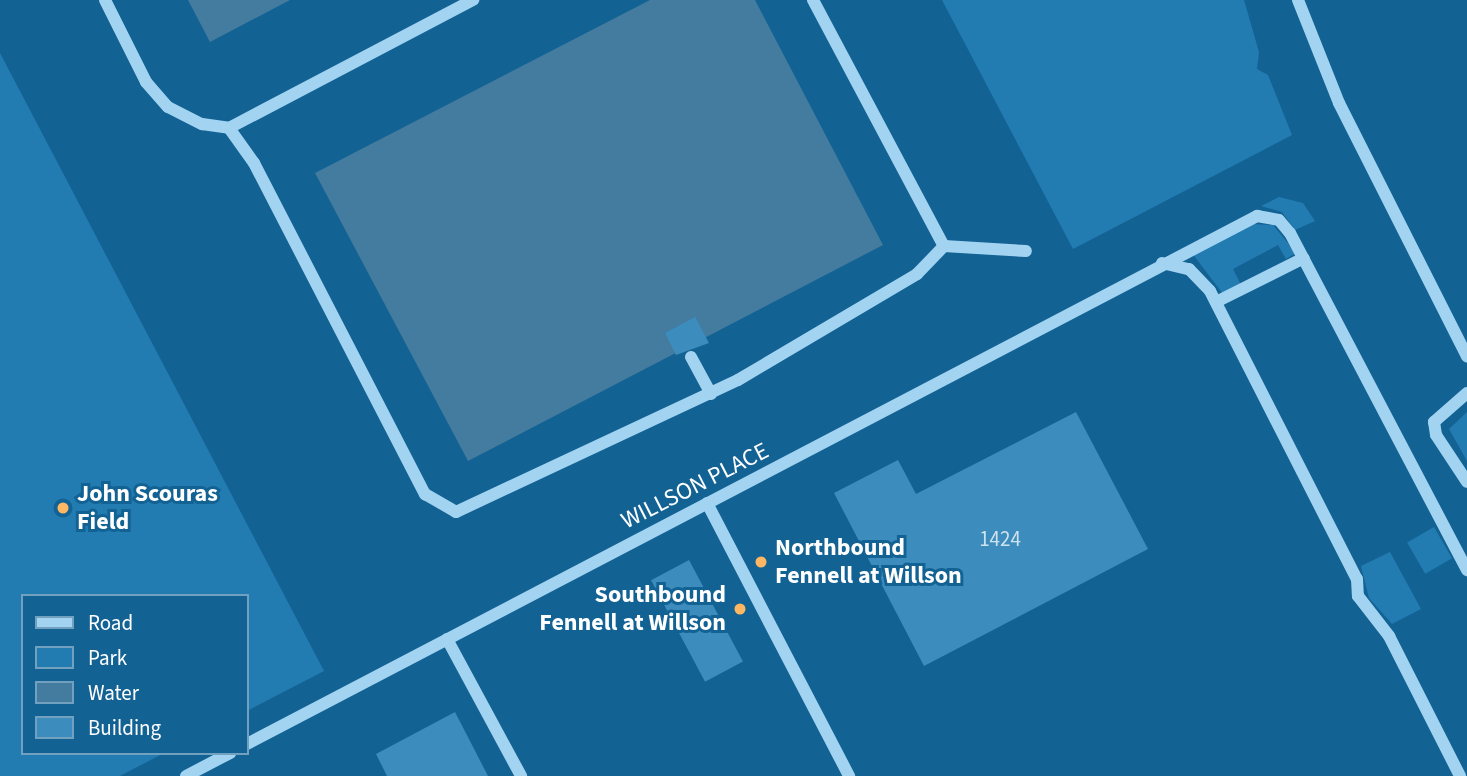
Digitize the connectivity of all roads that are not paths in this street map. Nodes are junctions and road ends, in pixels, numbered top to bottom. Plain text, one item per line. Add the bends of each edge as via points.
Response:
1 (105, 0) edge
2 (472, 0) edge
3 (813, 0) edge
4 (1298, 0) edge
5 (229, 128) junction
6 (944, 246) junction
7 (1027, 251) dead end
8 (1304, 258) junction
9 (1162, 263) junction
10 (1213, 297) junction
11 (1467, 356) edge
12 (691, 357) dead end
13 (1467, 393) edge
14 (711, 394) junction
15 (1467, 482) edge
16 (707, 503) junction
17 (1467, 570) edge
18 (447, 639) junction
19 (248, 743) edge
20 (225, 755) edge
21 (186, 776) edge
22 (521, 776) edge
23 (849, 776) edge
24 (1460, 776) edge

1 - 5 street via 146,82 168,107
2 - 5 street
3 - 6 street
4 - 11 street via 1339,103
5 - 14 street via 437,506 468,509
6 - 7 street
6 - 14 street via 917,274
8 - 9 street, WILLSON PLACE via 1279,220 1257,216
8 - 10 street
8 - 17 street
9 - 10 street via 1189,269
9 - 16 street, WILLSON PLACE
10 - 24 street via 1357,579 1358,596 1389,636
12 - 14 street
13 - 15 street via 1434,422 1436,435
16 - 18 street, WILLSON PLACE
16 - 23 street
18 - 19 street, WILLSON PLACE
18 - 22 street
20 - 21 street

